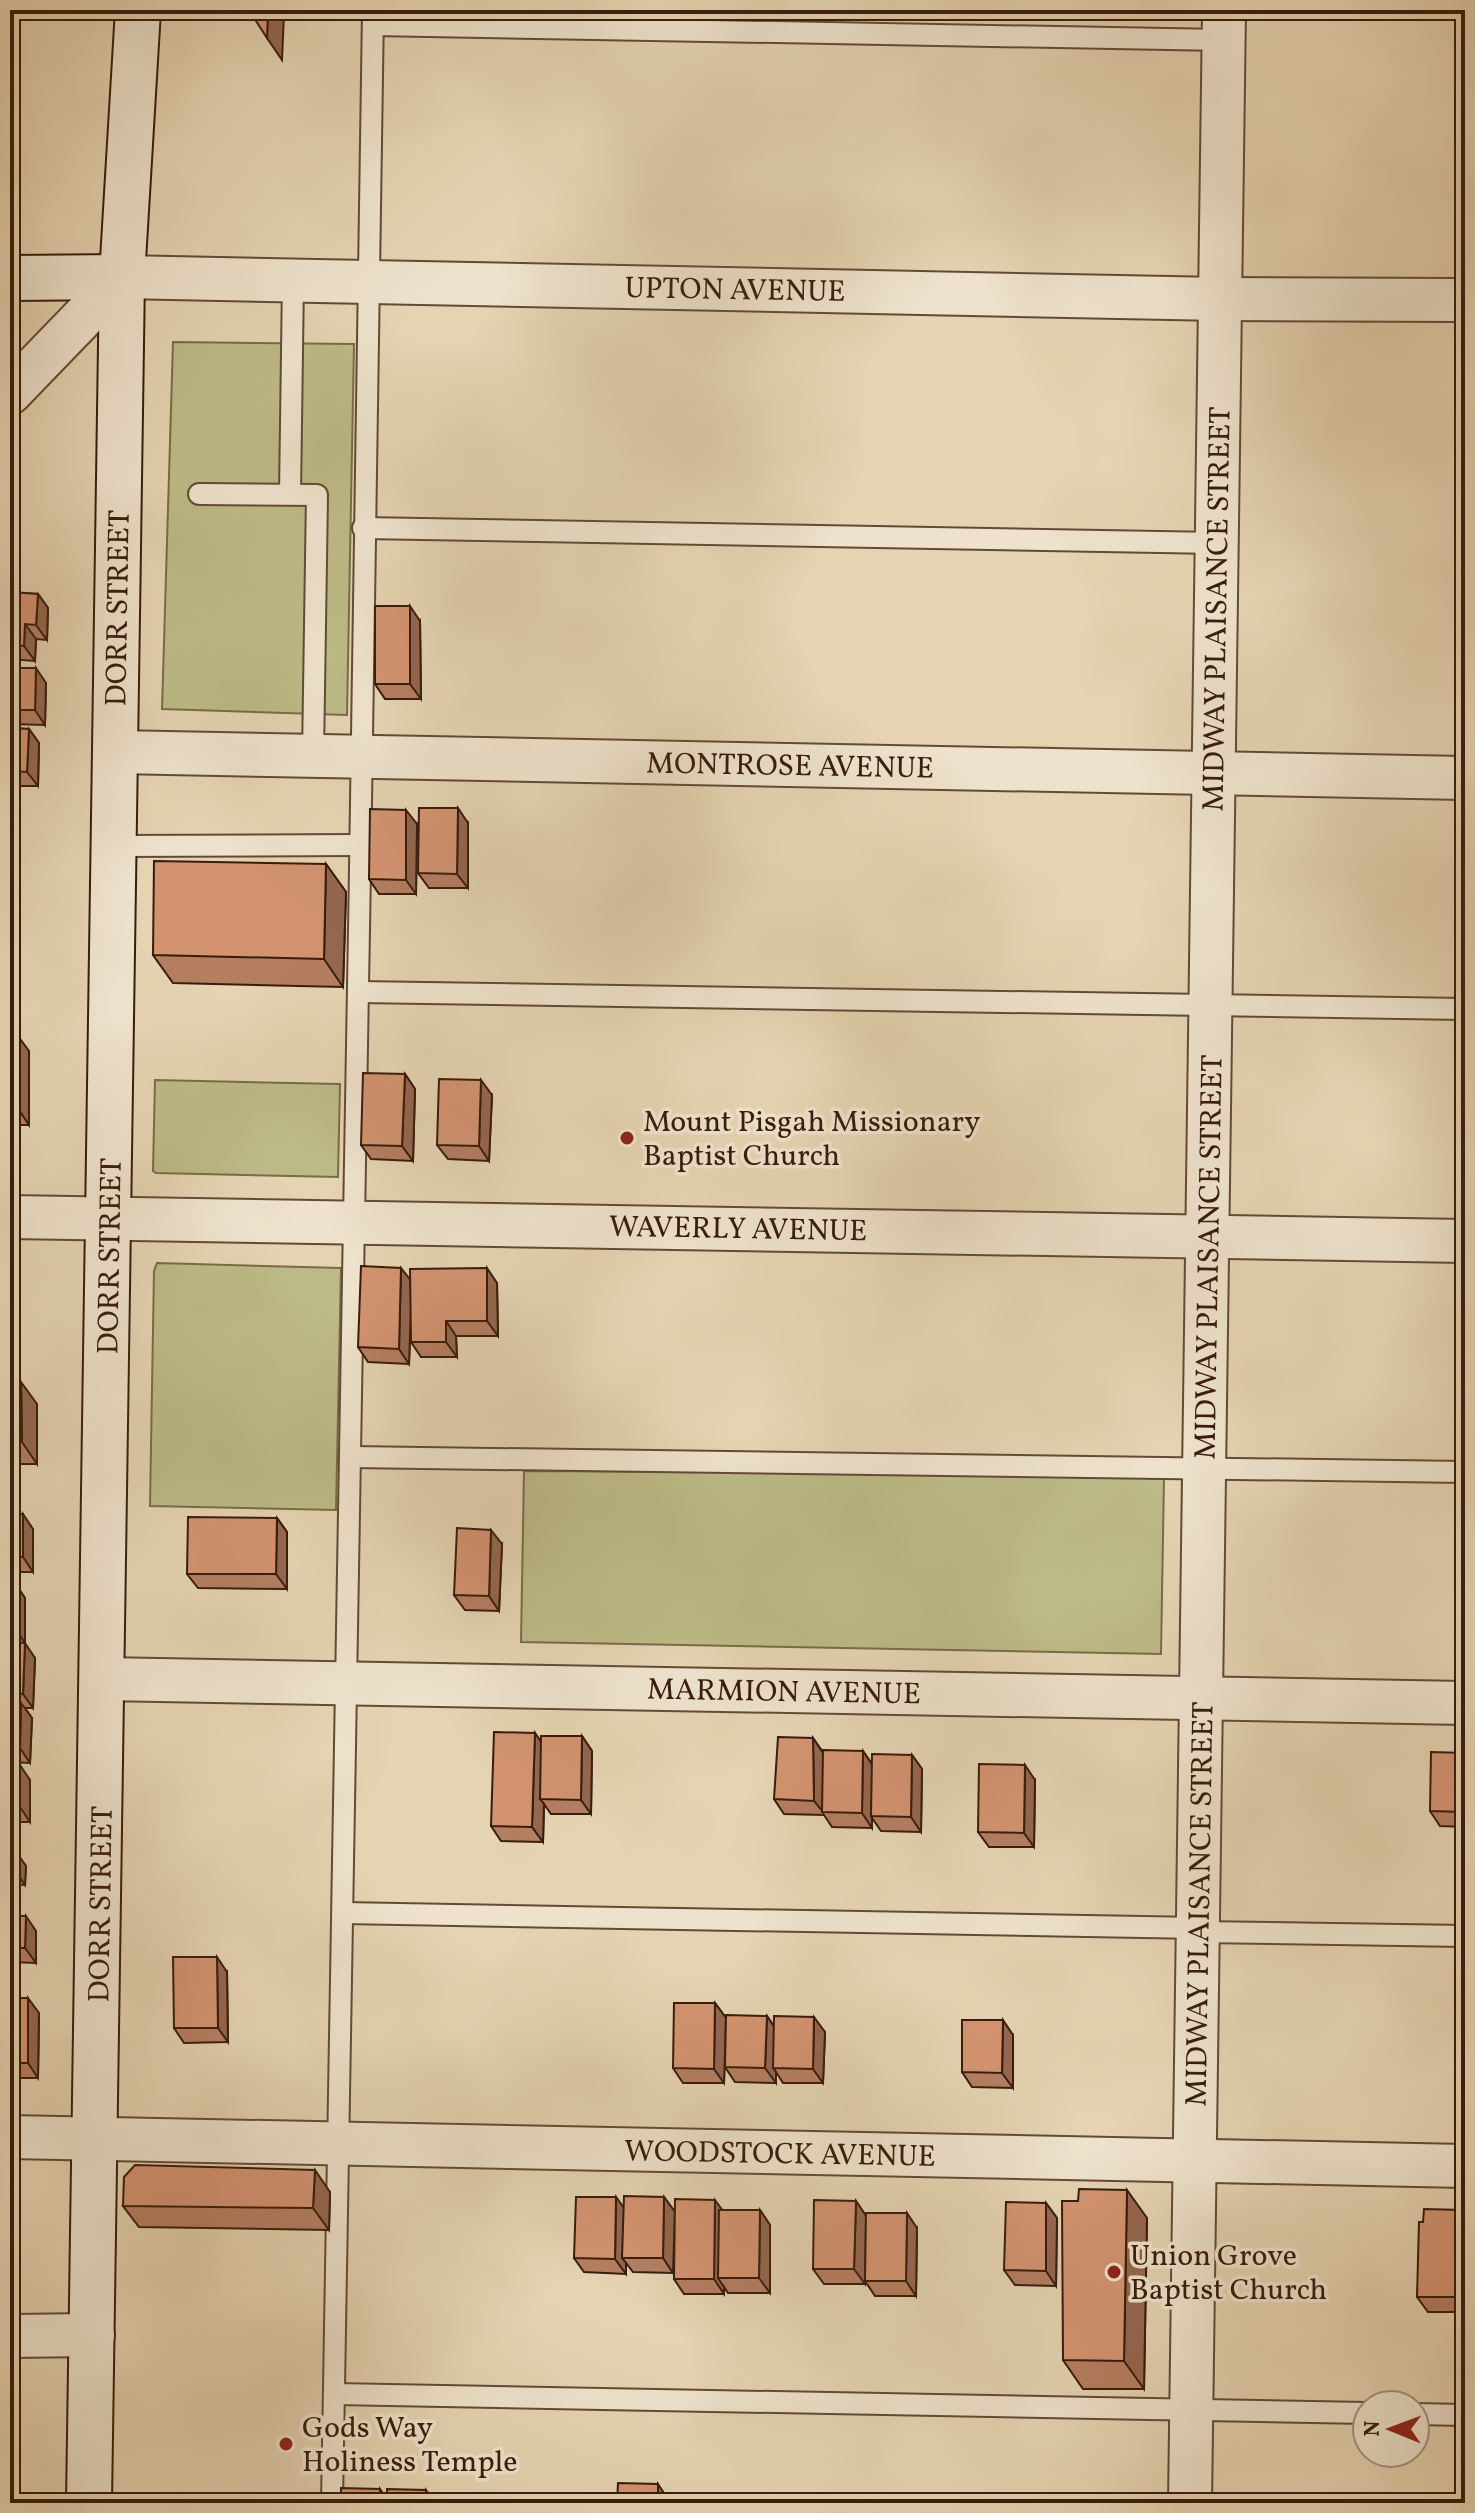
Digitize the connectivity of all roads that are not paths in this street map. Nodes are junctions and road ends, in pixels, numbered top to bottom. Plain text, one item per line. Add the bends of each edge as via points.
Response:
1 (138, 10) edge
2 (373, 18) edge
3 (1224, 25) edge
4 (122, 277) junction
5 (10, 278) edge
6 (293, 280) junction
7 (368, 281) junction
8 (1221, 299) junction
9 (1462, 300) edge
10 (10, 393) edge
11 (199, 494) dead end
12 (290, 494) junction
13 (363, 528) junction
14 (1217, 543) junction
15 (116, 752) junction
16 (313, 756) junction
17 (359, 757) junction
18 (1214, 773) junction
19 (1465, 778) edge
20 (358, 845) junction
21 (114, 846) junction
22 (358, 992) junction
23 (1211, 1004) junction
24 (1465, 1009) edge
25 (10, 1217) edge
26 (110, 1218) junction
27 (357, 1221) junction
28 (1208, 1236) junction
29 (1465, 1241) edge
30 (352, 1457) junction
31 (1205, 1467) junction
32 (1465, 1472) edge
33 (103, 1679) junction
34 (347, 1683) junction
35 (1202, 1698) junction
36 (1465, 1703) edge
37 (343, 1913) junction
38 (1199, 1930) junction
39 (1465, 1936) edge
40 (10, 2137) edge
41 (96, 2139) junction
42 (341, 2144) junction
43 (1196, 2161) junction
44 (1465, 2166) edge
45 (93, 2335) junction
46 (10, 2336) edge
47 (335, 2394) junction
48 (1192, 2409) junction
49 (1351, 2413) edge
50 (1431, 2414) edge
51 (1465, 2415) edge
52 (89, 2503) edge
53 (332, 2503) edge
54 (1190, 2503) edge

1 - 4 main road, DORR STREET
2 - 3 lane
2 - 7 lane
3 - 8 street, MIDWAY PLAISANCE STREET
4 - 5 main road, UPTON AVENUE
4 - 6 street, UPTON AVENUE
4 - 10 street
4 - 15 main road, DORR STREET
6 - 7 street, UPTON AVENUE
6 - 12 lane
7 - 8 street, UPTON AVENUE
7 - 13 lane
8 - 9 street, UPTON AVENUE
8 - 14 street, MIDWAY PLAISANCE STREET
11 - 12 lane
12 - 16 lane via 317,495
13 - 14 lane
13 - 17 lane
14 - 18 street, MIDWAY PLAISANCE STREET
15 - 16 street, MONTROSE AVENUE
15 - 21 main road, DORR STREET
16 - 17 street, MONTROSE AVENUE
17 - 18 street, MONTROSE AVENUE
17 - 20 lane
18 - 19 street, MONTROSE AVENUE
18 - 23 street, MIDWAY PLAISANCE STREET
20 - 21 lane
20 - 22 lane
21 - 26 main road, DORR STREET
22 - 23 lane
22 - 27 lane
23 - 24 lane
23 - 28 street, MIDWAY PLAISANCE STREET
25 - 26 street, WAVERLY AVENUE
26 - 27 street, WAVERLY AVENUE
26 - 33 main road, DORR STREET
27 - 28 street, WAVERLY AVENUE
27 - 30 lane
28 - 29 street, WAVERLY AVENUE
28 - 31 street, MIDWAY PLAISANCE STREET
30 - 31 lane
30 - 34 lane
31 - 32 lane
31 - 35 street, MIDWAY PLAISANCE STREET
33 - 34 street, MARMION AVENUE
33 - 41 main road, DORR STREET
34 - 35 street, MARMION AVENUE
34 - 37 lane
35 - 36 street, MARMION AVENUE
35 - 38 street, MIDWAY PLAISANCE STREET
37 - 38 lane
37 - 42 lane
38 - 39 lane
38 - 43 street, MIDWAY PLAISANCE STREET
40 - 41 street, WOODSTOCK AVENUE
41 - 42 street, WOODSTOCK AVENUE
41 - 45 main road, DORR STREET
42 - 43 street, WOODSTOCK AVENUE
42 - 47 lane
43 - 44 street, WOODSTOCK AVENUE
43 - 48 street, MIDWAY PLAISANCE STREET
45 - 46 street
45 - 52 main road, DORR STREET
47 - 48 lane
47 - 53 lane
48 - 49 lane
48 - 54 street, MIDWAY PLAISANCE STREET
50 - 51 lane

